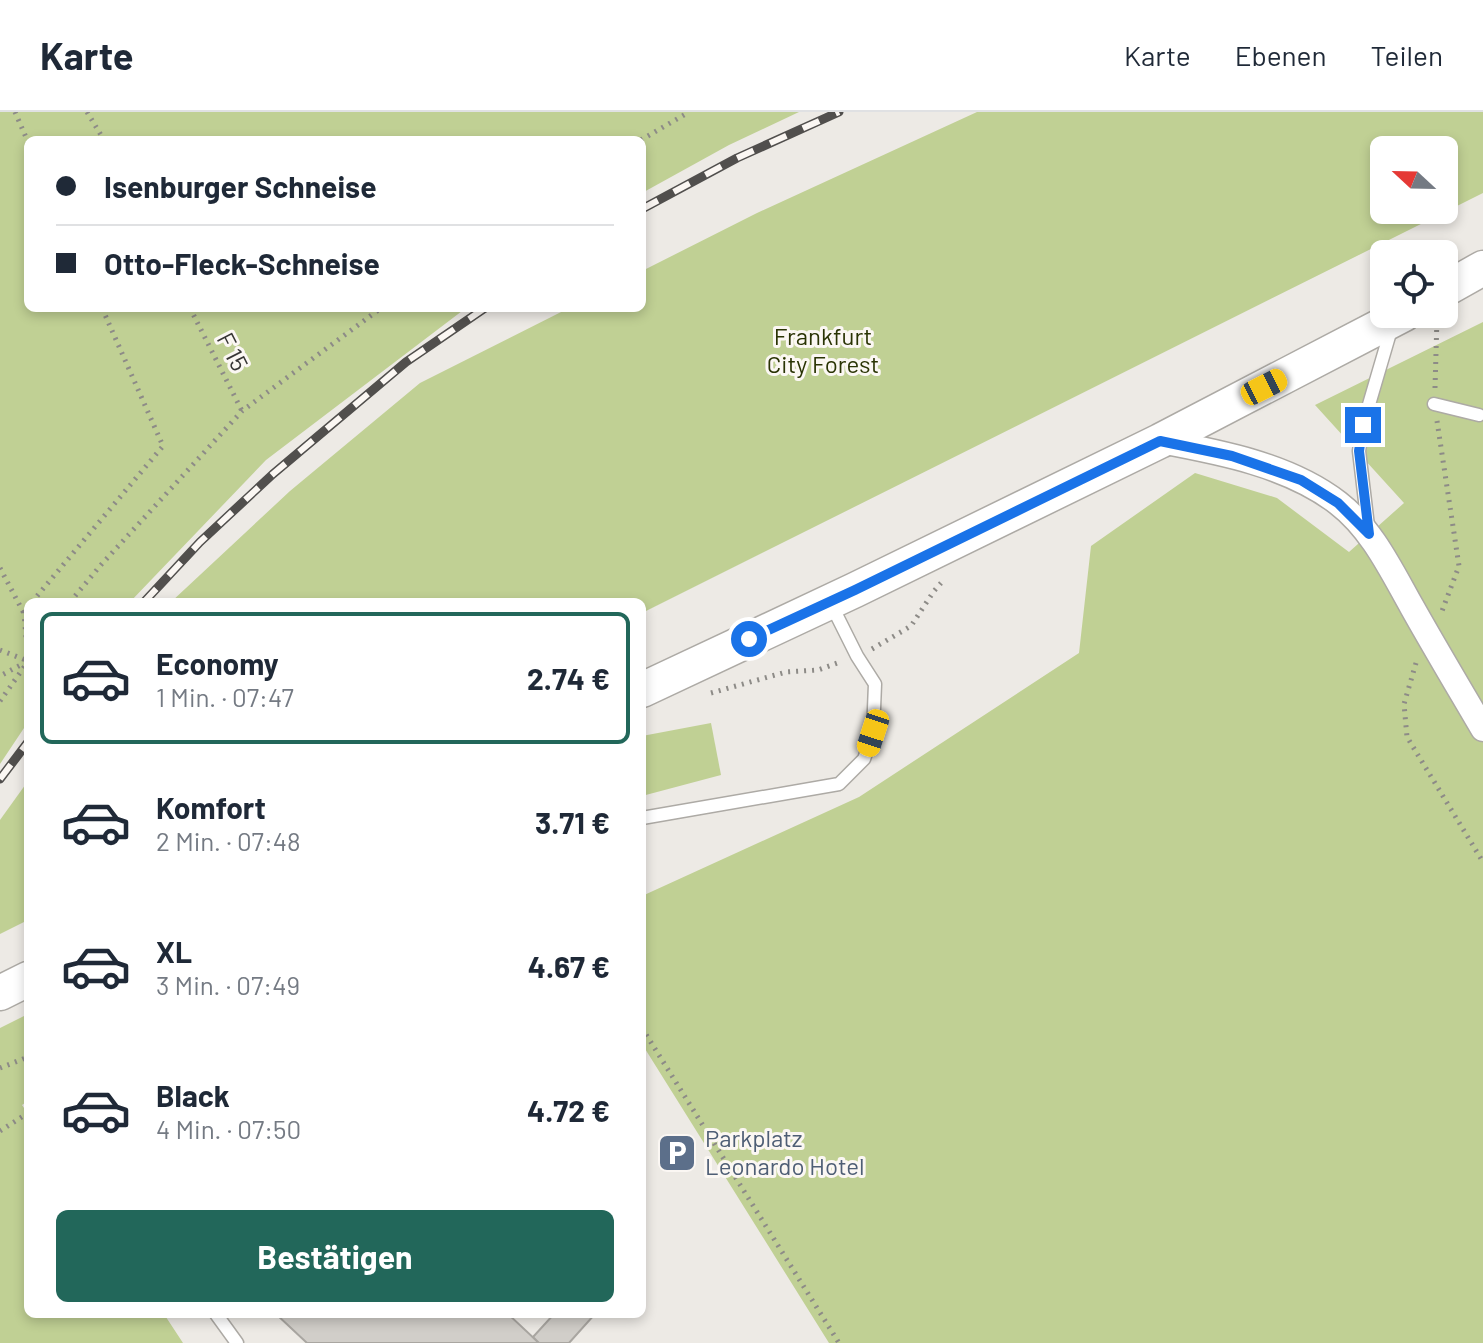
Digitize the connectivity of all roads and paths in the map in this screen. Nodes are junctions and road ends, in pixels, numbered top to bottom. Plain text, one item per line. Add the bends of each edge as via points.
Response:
1 (15, 112) edge
2 (87, 112) edge
3 (689, 112) edge
4 (25, 136) edge
5 (102, 136) edge
6 (646, 137) edge
7 (1483, 268) edge
8 (1458, 282) edge
9 (104, 312) edge
10 (192, 312) edge
11 (376, 312) edge
12 (1378, 328) edge
13 (1395, 328) edge
14 (1434, 404) dead end
15 (242, 411) junction
16 (1479, 415) dead end
17 (1160, 441) junction
18 (1369, 534) junction
19 (0, 568) edge
20 (35, 598) edge
21 (73, 598) edge
22 (829, 601) junction
23 (24, 607) edge
24 (0, 650) edge
25 (24, 659) edge
26 (24, 663) edge
27 (24, 667) edge
28 (0, 676) edge
29 (646, 688) edge
30 (0, 701) edge
31 (1483, 729) edge
32 (646, 817) edge
33 (24, 981) edge
34 (0, 993) edge
35 (646, 1034) edge
36 (24, 1059) edge
37 (0, 1068) edge
38 (24, 1116) edge
39 (0, 1131) edge
40 (219, 1318) edge
41 (237, 1343) edge
42 (839, 1343) edge

1 - 4 path
2 - 5 path
3 - 6 path
7 - 8 main road
9 - 20 path via 163,446
10 - 15 path, F 15
11 - 15 path
12 - 17 main road
13 - 18 lane via 1359,451
14 - 16 lane
15 - 21 path
17 - 18 street via 1232,456 1301,480 1338,503
17 - 22 main road
18 - 31 street
19 - 23 path
22 - 29 main road
22 - 32 lane via 875,684 873,733 864,759 839,784
24 - 25 path
26 - 28 path
27 - 30 path
33 - 34 main road
35 - 42 path
36 - 37 path
38 - 39 path
40 - 41 lane

